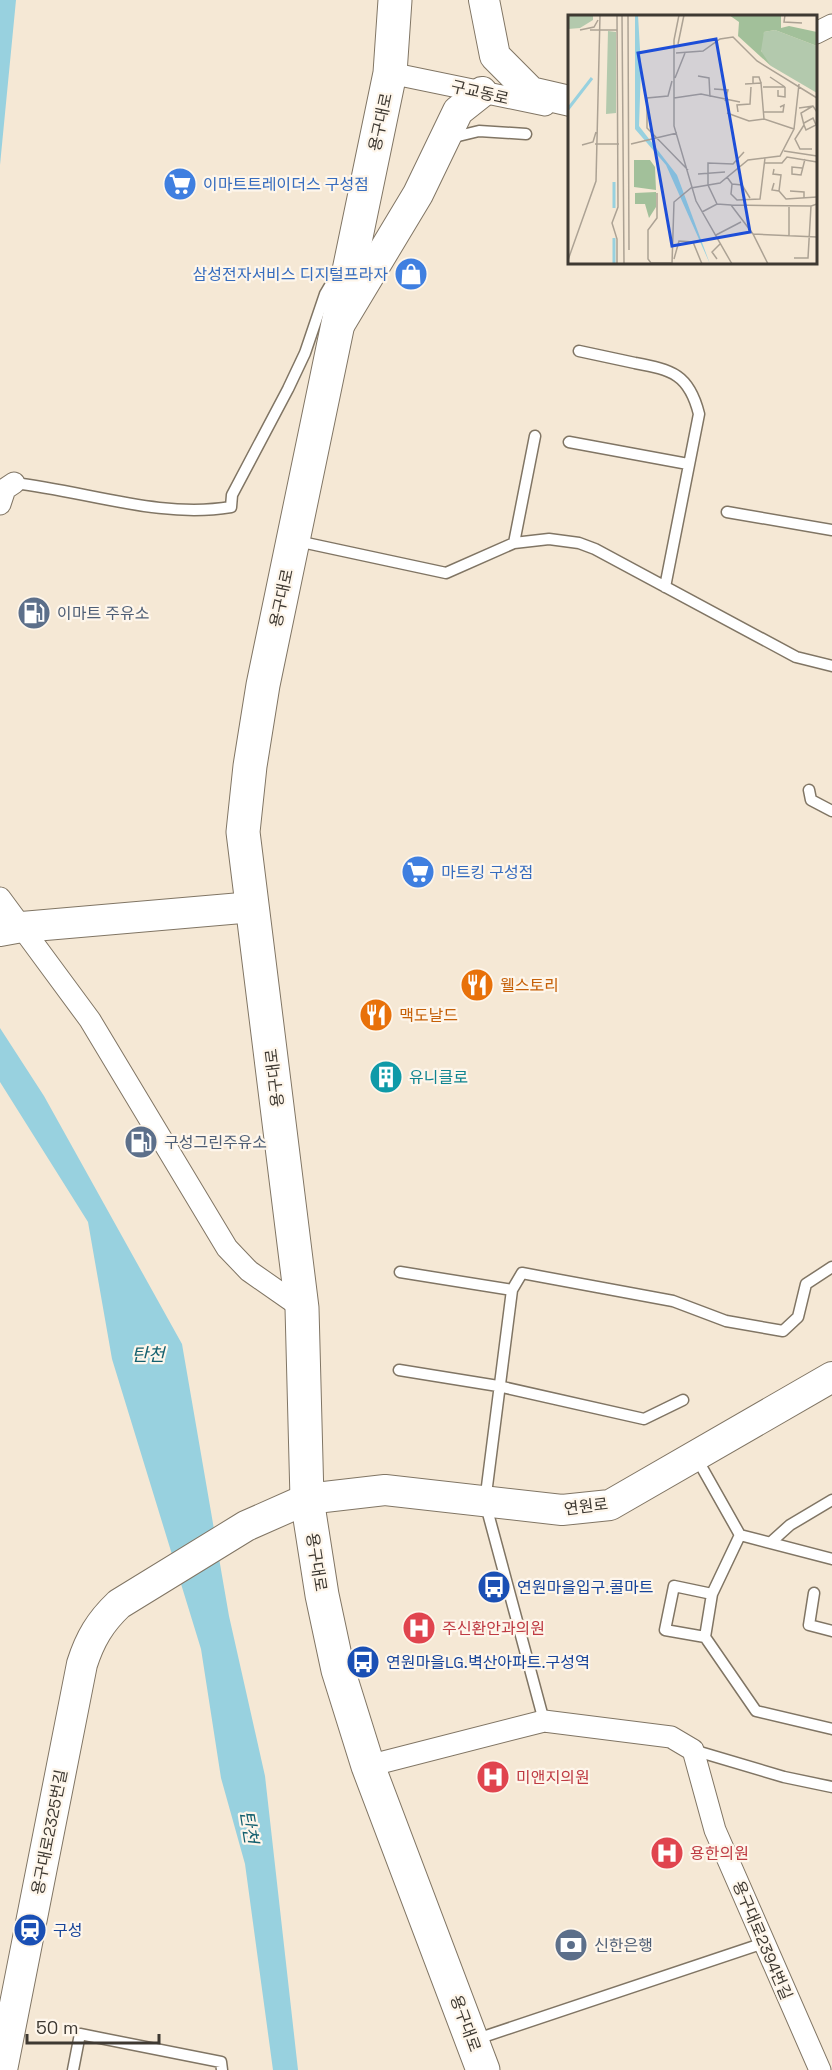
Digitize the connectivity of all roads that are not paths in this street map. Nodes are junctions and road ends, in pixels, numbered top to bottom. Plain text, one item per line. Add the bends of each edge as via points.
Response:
1 (396, 0) edge
2 (408, 0) edge
3 (418, 0) edge
4 (484, 0) edge
5 (832, 25) edge
6 (817, 32) edge
7 (390, 73) junction
8 (482, 92) junction
9 (568, 101) edge
10 (568, 106) edge
11 (526, 134) dead end
12 (444, 140) junction
13 (354, 246) junction
14 (337, 330) junction
15 (579, 351) dead end
16 (535, 436) dead end
17 (569, 442) dead end
18 (688, 464) junction
19 (14, 483) joint
20 (0, 504) edge
21 (727, 512) dead end
22 (832, 530) edge
23 (293, 540) junction
24 (514, 543) junction
25 (665, 587) junction
26 (832, 657) edge
27 (816, 663) junction
28 (832, 666) edge
29 (809, 790) dead end
30 (832, 811) edge
31 (0, 898) edge
32 (253, 907) junction
33 (11, 929) edge
34 (832, 1267) edge
35 (400, 1272) dead end
36 (512, 1290) junction
37 (302, 1308) junction
38 (399, 1370) dead end
39 (832, 1377) edge
40 (498, 1386) junction
41 (683, 1400) dead end
42 (694, 1455) junction
43 (307, 1500) junction
44 (832, 1500) edge
45 (485, 1502) junction
46 (740, 1535) junction
47 (770, 1543) junction
48 (832, 1559) edge
49 (814, 1593) dead end
50 (712, 1594) junction
51 (832, 1631) edge
52 (705, 1637) junction
53 (544, 1721) junction
54 (832, 1729) edge
55 (693, 1750) junction
56 (368, 1766) junction
57 (832, 1787) edge
58 (764, 1943) junction
59 (478, 2055) edge
60 (2, 2070) edge
61 (73, 2070) edge
62 (222, 2070) edge
63 (820, 2070) edge

1 - 7 main road, 용구대로
2 - 7 main road
3 - 7 main road, 용구대로
4 - 9 street via 495,56 531,92
5 - 6 street
7 - 8 street, 구교동로
7 - 13 main road, 용구대로
8 - 10 street, 구교동로 via 534,105
8 - 12 street via 458,111
11 - 12 lane via 479,131
12 - 14 street via 418,194
13 - 14 main road, 용구대로
13 - 19 lane via 325,294 305,353 232,495 231,507 205,511 159,506
14 - 23 main road, 용구대로
15 - 18 lane via 669,370 685,382 699,414
16 - 24 lane
17 - 18 lane
18 - 25 lane
19 - 20 street via 5,489
21 - 22 lane
23 - 24 lane via 446,573
23 - 32 main road, 용구대로 via 262,685 250,766 243,832
24 - 25 lane via 549,539 579,543
25 - 27 lane via 796,657
26 - 27 lane
27 - 28 lane
29 - 30 lane via 811,800
31 - 33 street
32 - 33 street
32 - 37 main road, 용구대로
33 - 37 street via 90,1020 227,1248 249,1271
34 - 36 lane via 806,1284 798,1317 783,1331 726,1321 673,1301 522,1273
35 - 36 lane
36 - 40 lane
37 - 43 main road, 용구대로
38 - 40 lane
39 - 42 street, 연원로
40 - 41 lane via 644,1419
40 - 45 lane
42 - 45 street, 연원로 via 610,1505 562,1510
42 - 46 lane
43 - 45 street, 연원로 via 385,1490
43 - 56 main road, 용구대로 via 332,1642
43 - 60 street, 용구대로2325번길 via 246,1526 119,1604 102,1620 90,1641 82,1664
44 - 47 lane via 790,1525
45 - 53 lane
46 - 47 lane
46 - 50 lane
47 - 48 lane
49 - 51 lane via 809,1625
50 - 52 lane
50 - 52 lane via 674,1586 665,1629
52 - 54 lane via 756,1711
53 - 55 street via 671,1737
53 - 56 street
55 - 57 lane
55 - 58 street, 용구대로2394번길 via 715,1830
56 - 59 main road, 용구대로
58 - 59 lane
58 - 63 street, 용구대로2394번길
61 - 62 lane via 80,2034 221,2062

